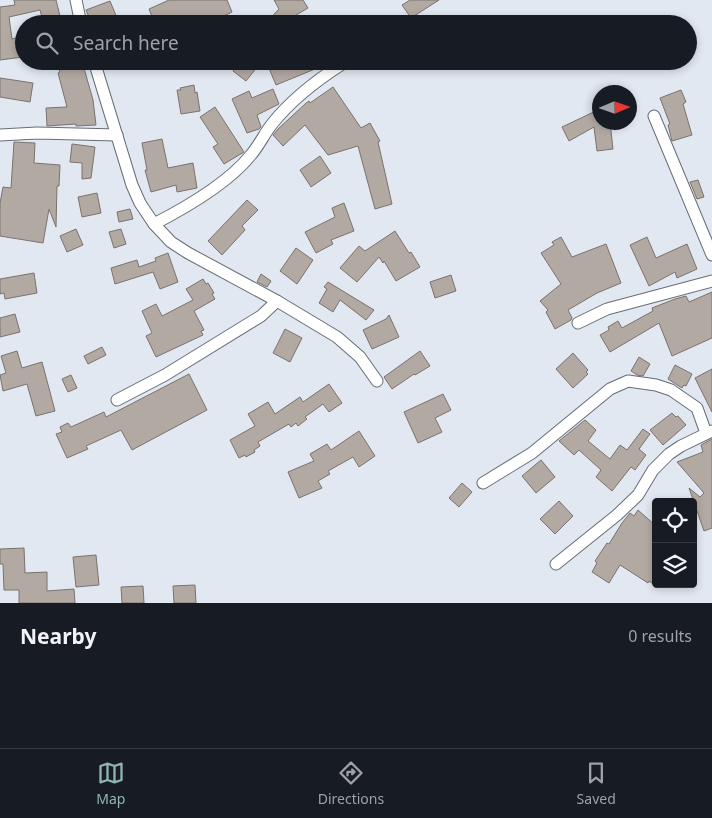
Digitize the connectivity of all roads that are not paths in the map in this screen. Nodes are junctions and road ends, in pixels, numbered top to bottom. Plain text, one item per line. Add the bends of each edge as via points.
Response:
1 (76, 0) edge
2 (79, 15) edge
3 (97, 70) edge
4 (333, 70) edge
5 (654, 116) dead end
6 (0, 135) edge
7 (117, 135) junction
8 (154, 224) junction
9 (712, 255) edge
10 (712, 281) edge
11 (277, 301) junction
12 (578, 323) dead end
13 (377, 381) dead end
14 (117, 400) dead end
15 (709, 432) edge
16 (483, 483) dead end
17 (556, 564) dead end

1 - 2 street
3 - 7 street
4 - 8 street via 281,114 250,156 228,177
5 - 9 street
6 - 7 street
7 - 8 street via 132,185
8 - 11 street via 171,242 188,253
10 - 12 street via 608,309
11 - 13 street via 337,337 360,357
11 - 14 street via 245,326
15 - 16 street via 697,408 671,390 628,380 610,389 532,453
15 - 17 street via 669,454 653,470 638,495

